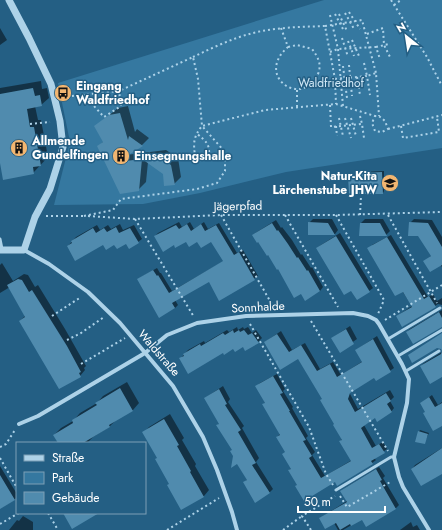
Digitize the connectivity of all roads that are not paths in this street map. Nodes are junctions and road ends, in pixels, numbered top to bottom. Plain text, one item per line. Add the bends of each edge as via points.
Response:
1 (9, 0) edge
2 (0, 239) edge
3 (1, 250) edge
4 (24, 250) junction
5 (440, 308) road end
6 (442, 330) edge
7 (388, 339) junction
8 (439, 351) dead end
9 (145, 353) junction
10 (398, 356) junction
11 (406, 371) junction
12 (19, 424) road end
13 (393, 457) junction
14 (336, 490) road end
15 (237, 530) edge
16 (429, 530) edge

1 - 4 street via 51,84 63,147 50,189 35,217
2 - 3 lane
3 - 4 street, Waldstraße
4 - 9 street, Waldstraße via 50,264 88,292
5 - 7 lane
6 - 10 lane
7 - 9 street, Sonnhalde via 377,322 368,316 352,313 246,316 197,323 167,335
7 - 10 street
8 - 11 lane
9 - 12 street, Sonnhalde via 38,416
9 - 15 street, Waldstraße via 173,386 203,438 226,494
10 - 11 street
11 - 13 street via 409,379 407,403
13 - 14 lane
13 - 16 street via 403,487

